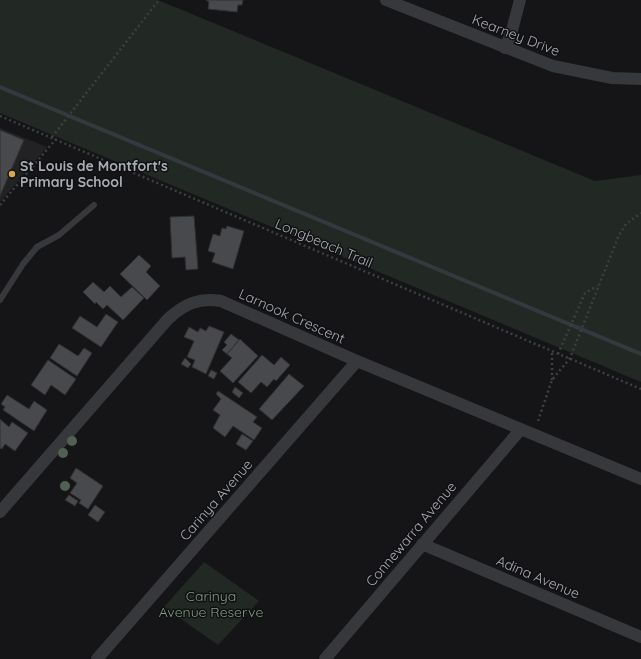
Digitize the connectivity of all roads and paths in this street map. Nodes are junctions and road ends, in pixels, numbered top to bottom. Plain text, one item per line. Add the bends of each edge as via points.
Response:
1 (159, 0) edge
2 (386, 0) edge
3 (520, 0) edge
4 (505, 48) junction
5 (641, 79) edge
6 (0, 116) edge
7 (52, 137) junction
8 (56, 139) junction
9 (0, 205) edge
10 (94, 205) dead end
11 (641, 213) edge
12 (600, 280) junction
13 (0, 300) edge
14 (552, 352) junction
15 (558, 354) junction
16 (570, 358) junction
17 (357, 361) junction
18 (552, 380) junction
19 (641, 389) edge
20 (538, 421) dead end
21 (521, 429) junction
22 (641, 478) edge
23 (0, 512) edge
24 (422, 544) junction
25 (641, 637) edge
26 (97, 659) edge
27 (325, 659) edge

1 - 7 path
2 - 4 street, Kearney Drive
3 - 4 street
4 - 5 street, Kearney Drive via 553,66 612,78
6 - 7 path, Longbeach Trail
7 - 8 path, Longbeach Trail
8 - 9 path
8 - 14 path, Longbeach Trail
10 - 13 lane via 60,235 38,247 23,264
11 - 12 path via 626,224 619,235
12 - 15 path via 596,287 586,293
12 - 16 path
14 - 15 path, Longbeach Trail
14 - 18 path
15 - 16 path, Longbeach Trail
16 - 18 path
16 - 19 path, Longbeach Trail
17 - 21 street, Larnook Crescent
17 - 23 street, Larnook Crescent via 221,301 210,299 190,304 181,308 165,322
17 - 26 street, Carinya Avenue
18 - 20 path
21 - 22 street, Larnook Crescent
21 - 24 street, Connewarra Avenue
24 - 25 street, Adina Avenue
24 - 27 street, Connewarra Avenue

